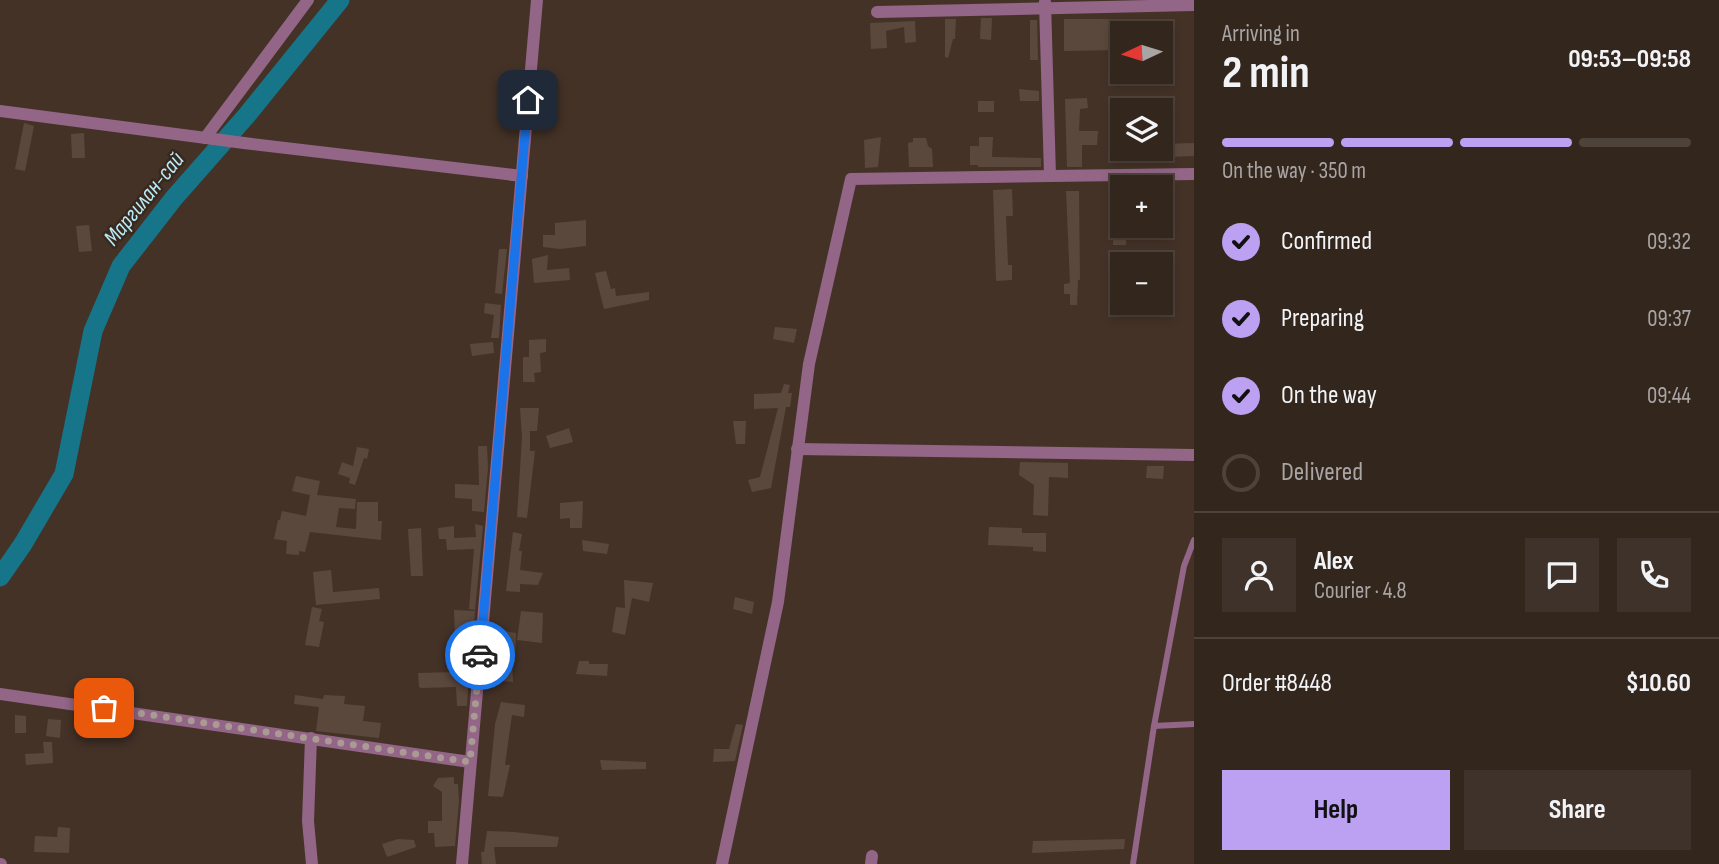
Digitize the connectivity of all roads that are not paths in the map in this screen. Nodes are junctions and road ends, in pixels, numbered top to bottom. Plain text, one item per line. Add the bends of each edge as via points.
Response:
1 (308, 0) edge
2 (537, 0) edge
3 (1045, 4) edge
4 (1194, 5) edge
5 (877, 12) dead end
6 (0, 111) edge
7 (205, 138) junction
8 (1194, 174) edge
9 (522, 176) junction
10 (1050, 176) junction
11 (797, 449) junction
12 (1194, 456) edge
13 (1194, 540) edge
14 (0, 694) edge
15 (1194, 724) edge
16 (1154, 726) junction
17 (311, 738) junction
18 (470, 762) junction
19 (312, 864) edge
20 (462, 864) edge
21 (722, 864) edge
22 (1133, 864) edge

1 - 7 street
2 - 9 street
3 - 4 street
3 - 5 street
3 - 10 street
6 - 7 street
7 - 9 street
8 - 10 street
9 - 18 street
10 - 11 street via 851,179 809,364
11 - 12 street
11 - 21 street via 778,603
13 - 16 lane via 1184,566
14 - 17 street
15 - 16 lane
16 - 22 lane
17 - 18 street
17 - 19 street via 308,821
18 - 20 street

